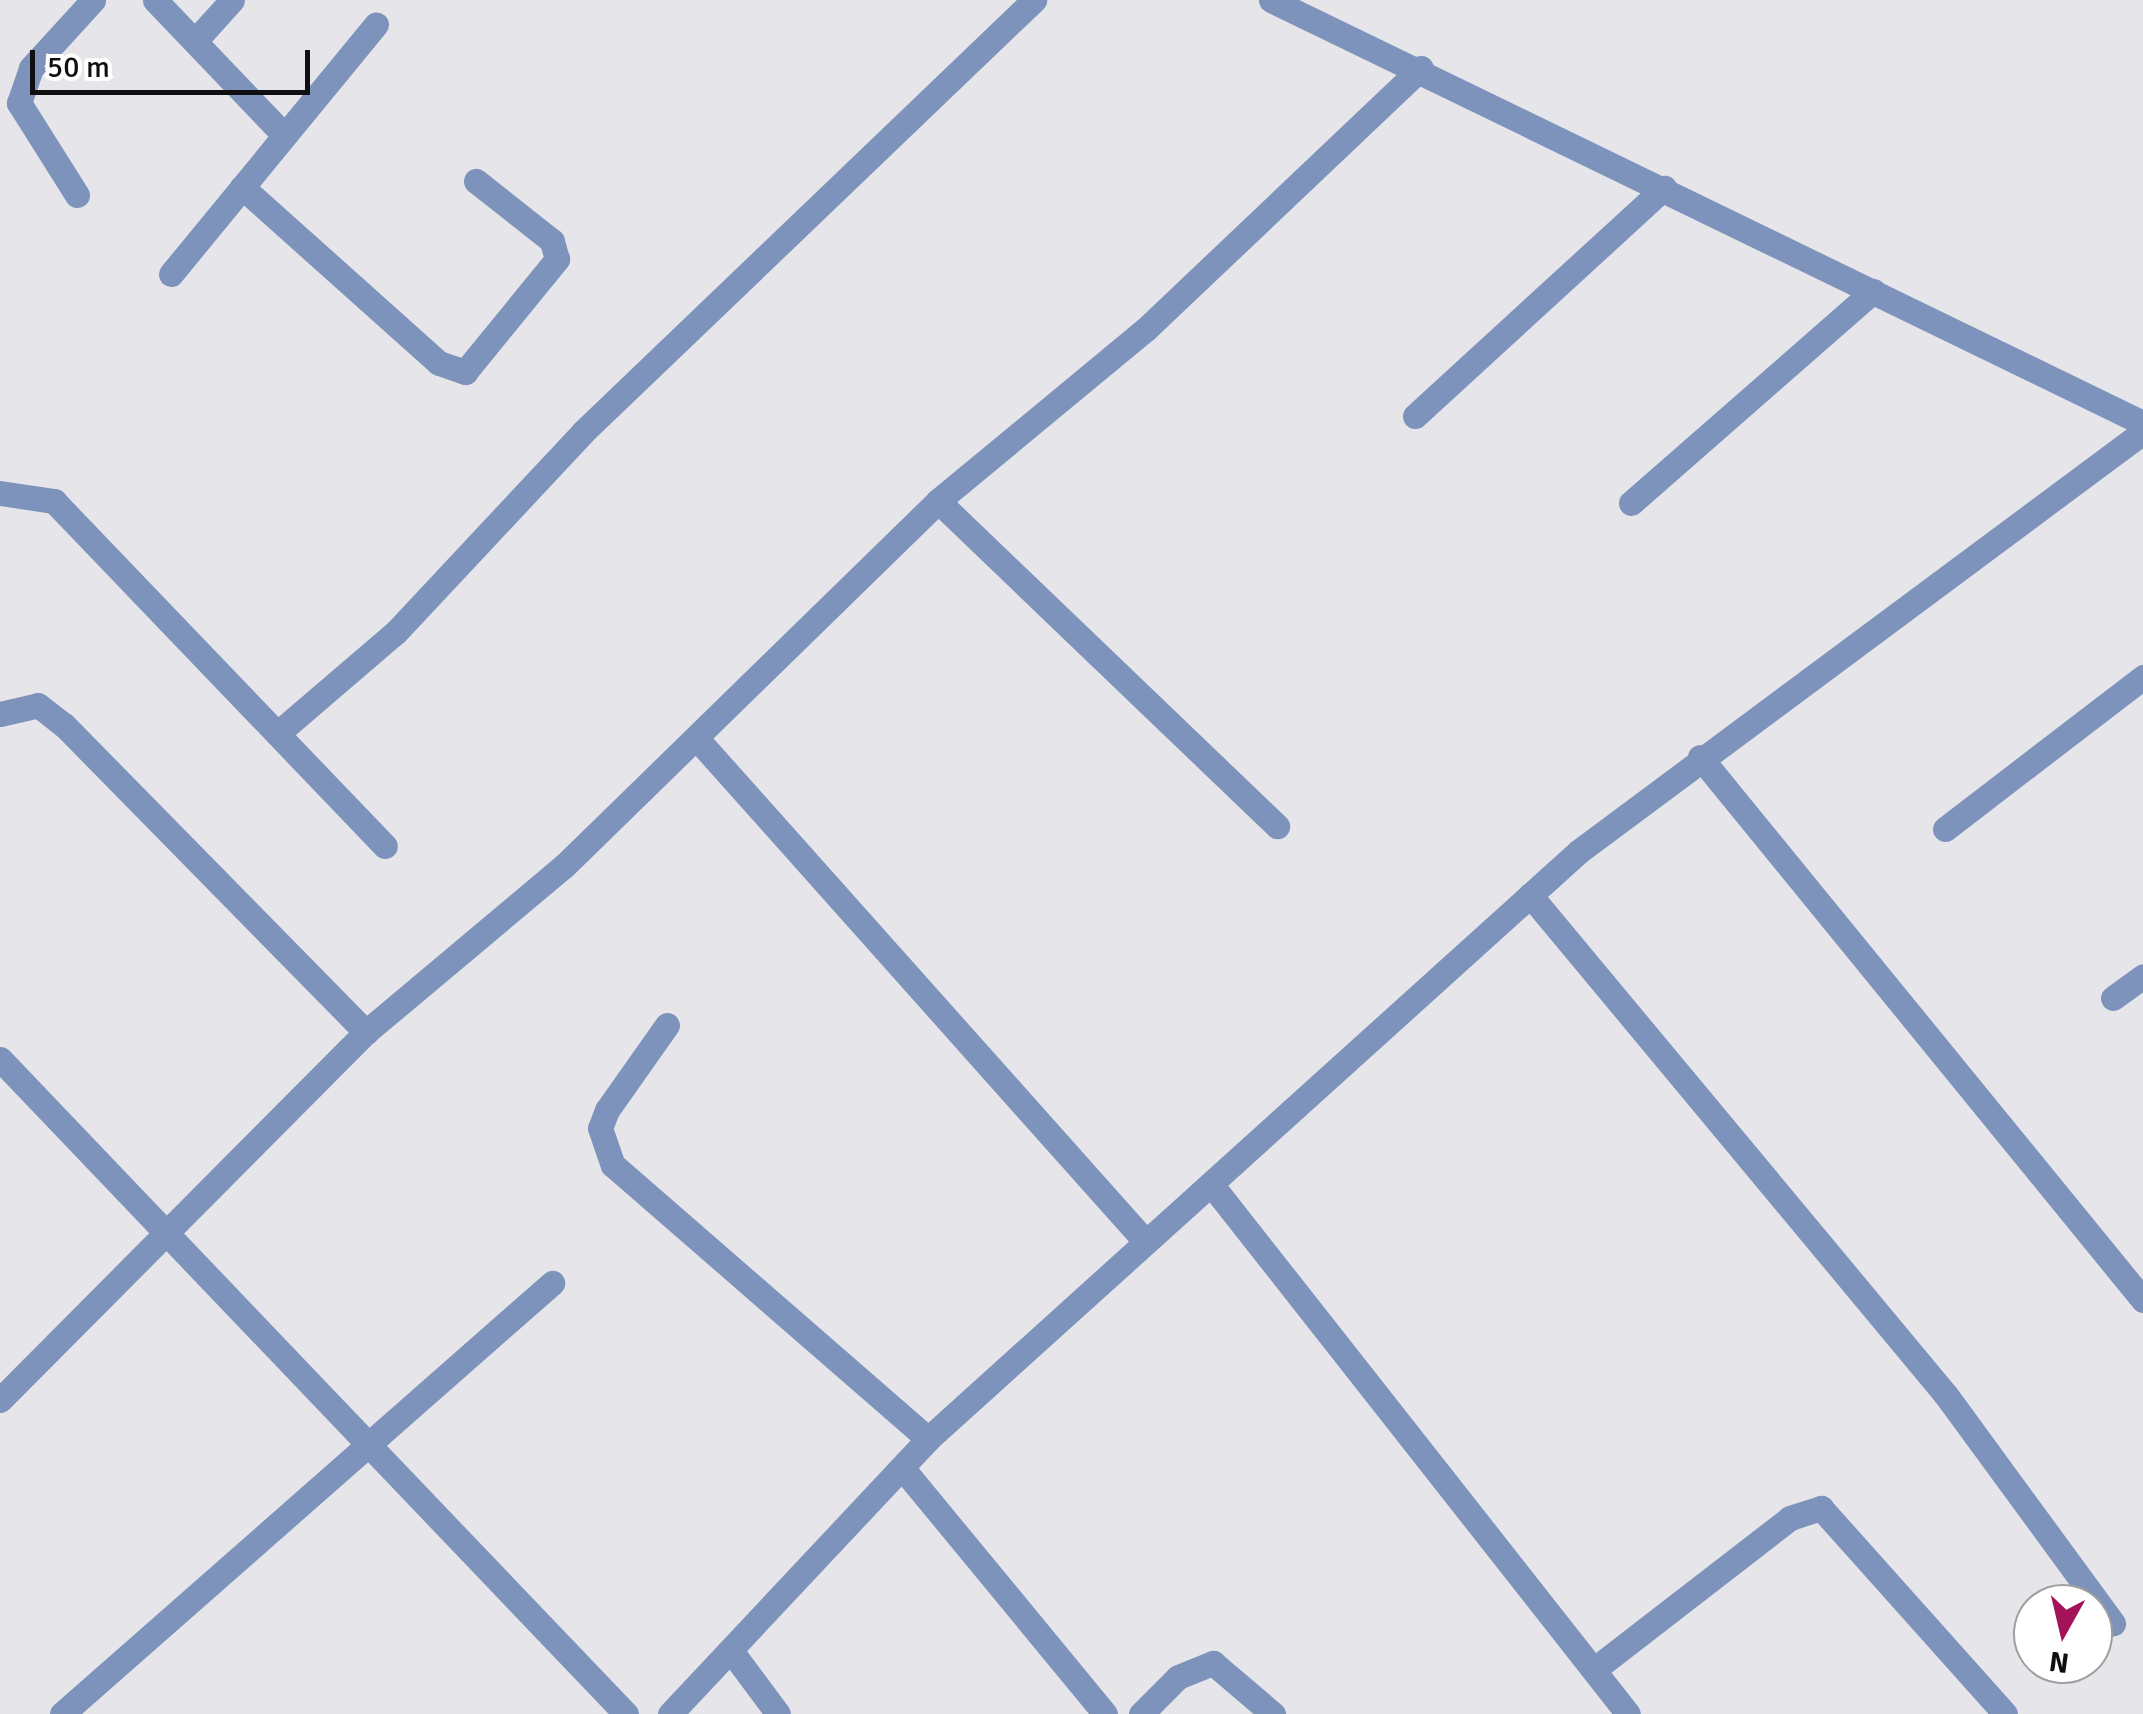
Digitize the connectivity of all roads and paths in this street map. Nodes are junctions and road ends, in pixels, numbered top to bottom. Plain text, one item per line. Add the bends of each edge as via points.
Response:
1 (93, 0) edge
2 (155, 0) edge
3 (232, 0) edge
4 (1034, 0) edge
5 (1272, 0) edge
6 (376, 24) dead end
7 (194, 42) junction
8 (1421, 68) junction
9 (284, 135) junction
10 (476, 181) dead end
11 (242, 187) junction
12 (1664, 188) junction
13 (77, 195) dead end
14 (170, 274) dead end
15 (1873, 290) junction
16 (1415, 416) dead end
17 (2143, 423) edge
18 (2143, 432) edge
19 (0, 492) edge
20 (938, 502) junction
21 (1630, 503) dead end
22 (2143, 677) edge
23 (0, 714) edge
24 (278, 733) junction
25 (699, 741) junction
26 (1700, 757) junction
27 (1277, 826) dead end
28 (1945, 829) dead end
29 (384, 846) dead end
30 (1530, 895) junction
31 (2143, 976) edge
32 (2112, 998) dead end
33 (667, 1025) dead end
34 (366, 1032) junction
35 (0, 1059) edge
36 (1211, 1184) junction
37 (169, 1236) junction
38 (1145, 1241) junction
39 (552, 1284) dead end
40 (2143, 1300) edge
41 (0, 1400) edge
42 (928, 1438) junction
43 (372, 1444) junction
44 (904, 1470) junction
45 (2114, 1623) dead end
46 (732, 1652) junction
47 (1596, 1668) junction
48 (1991, 1710) edge
49 (62, 1714) edge
50 (626, 1714) edge
51 (670, 1714) edge
52 (778, 1714) edge
53 (1105, 1714) edge
54 (1140, 1714) edge
55 (1273, 1714) edge
56 (1628, 1714) edge

1 - 13 street via 32,68 19,103
2 - 7 street
3 - 7 street
4 - 24 street via 583,432 396,632
5 - 8 street
6 - 9 street
7 - 9 street
8 - 12 street
8 - 20 street via 1146,329
9 - 11 street
10 - 11 street via 552,241 558,258 465,372 439,363
11 - 14 street
12 - 15 street
12 - 16 street
15 - 17 street
15 - 21 street
18 - 26 street
19 - 24 street via 54,501
20 - 25 street
20 - 27 street
22 - 28 street
23 - 34 street via 38,705 64,724
24 - 29 street
25 - 34 street
25 - 38 street
26 - 30 street
26 - 40 street
30 - 36 street
30 - 45 street via 1946,1395
31 - 32 street
33 - 42 street via 600,1128 613,1166
34 - 37 street
35 - 37 street
36 - 38 street
36 - 47 street
37 - 41 street
37 - 43 street
38 - 42 street
39 - 43 street
42 - 44 street
43 - 49 street
43 - 50 street
44 - 46 street
44 - 53 street
46 - 51 street
46 - 52 street
47 - 48 street via 1790,1518 1821,1508
47 - 56 street
54 - 55 street via 1178,1677 1214,1663

